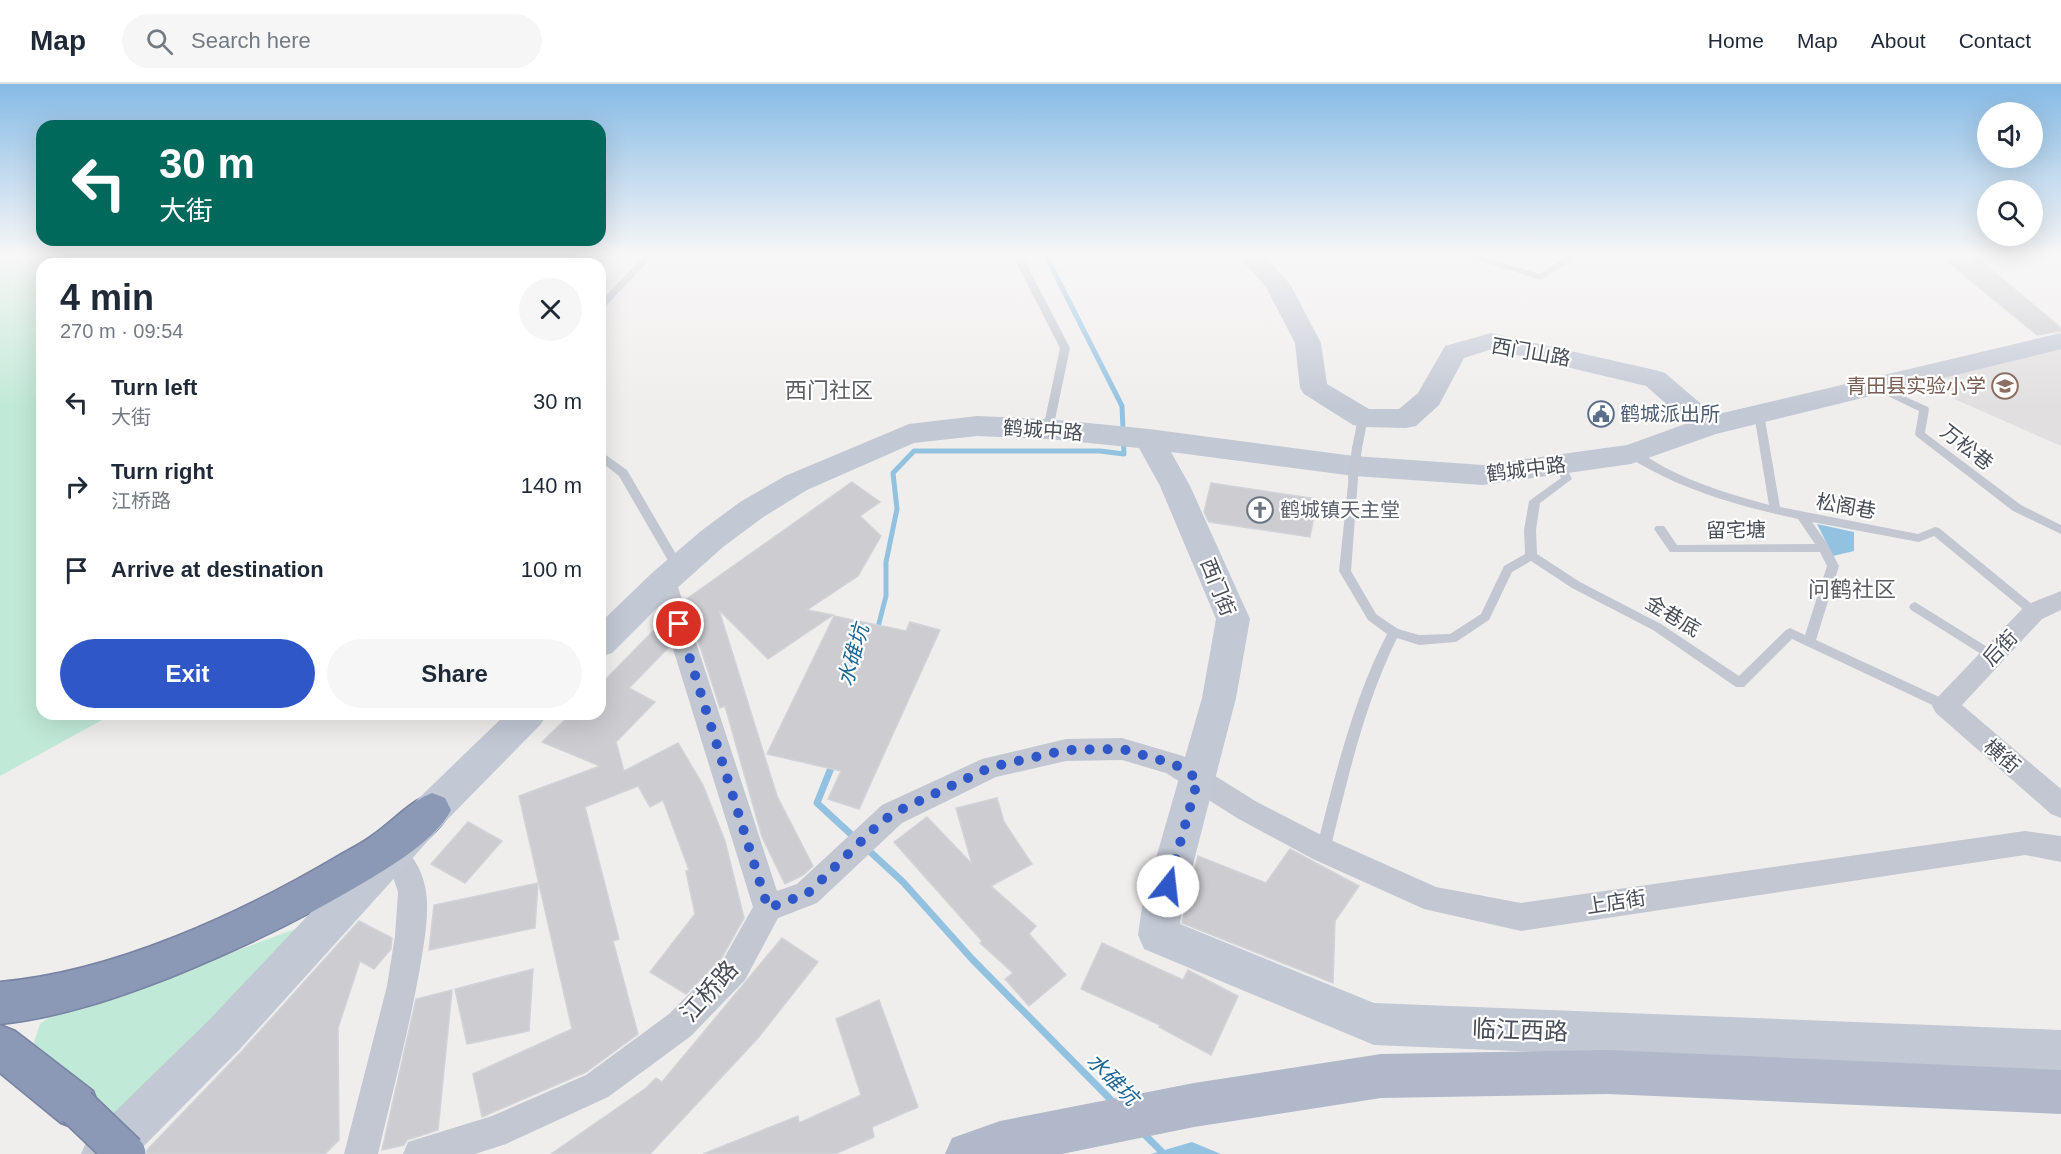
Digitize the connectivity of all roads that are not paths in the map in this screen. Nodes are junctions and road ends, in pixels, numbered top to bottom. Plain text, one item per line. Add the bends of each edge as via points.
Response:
1 (1043, 306) edge
2 (1289, 306) edge
3 (2061, 341) edge
4 (1874, 386) junction
5 (1759, 414) junction
6 (1363, 418) junction
7 (1709, 426) junction
8 (1048, 429) junction
9 (1132, 437) junction
10 (1631, 454) junction
11 (606, 460) edge
12 (1560, 466) junction
13 (1775, 510) junction
14 (1802, 517) junction
15 (1660, 529) dead end
16 (2061, 530) edge
17 (1824, 548) junction
18 (1531, 556) junction
19 (671, 575) junction
20 (2061, 600) edge
21 (1915, 607) dead end
22 (2034, 612) junction
23 (1394, 632) junction
24 (606, 638) edge
25 (1809, 643) junction
26 (1993, 656) junction
27 (1944, 706) junction
28 (523, 720) edge
29 (1198, 779) junction
30 (2061, 806) edge
31 (432, 810) junction
32 (2061, 849) edge
33 (1323, 850) junction
34 (392, 854) junction
35 (768, 908) junction
36 (0, 1003) edge
37 (0, 1046) edge
38 (2061, 1052) edge
39 (2061, 1092) edge
40 (104, 1154) edge
41 (126, 1154) edge
42 (361, 1154) edge
43 (420, 1154) edge
44 (968, 1154) edge

1 - 8 lane via 1065,348
2 - 6 street via 1308,343 1314,388
3 - 4 street, 鹤城中路
4 - 5 street, 鹤城中路
4 - 16 lane, 万松巷 via 1924,409 1920,434 2017,508
5 - 7 street, 鹤城中路
5 - 13 lane
6 - 7 street, 西门山路 via 1406,419 1429,399 1454,352 1491,341 1655,379
6 - 23 lane, bridge via 1345,572 1372,617
7 - 10 street, 鹤城中路
8 - 9 street, 鹤城中路
8 - 19 street, 鹤城中路 via 977,426 909,434 795,483 751,510
9 - 12 street, 鹤城中路 via 1354,466 1483,476
9 - 29 street, 西门街 via 1175,486 1233,619 1219,698
10 - 12 street, 鹤城中路
10 - 13 lane, 松阁巷 via 1700,487
11 - 19 lane via 623,473
12 - 18 lane via 1567,479 1535,501
13 - 14 lane, 松阁巷
14 - 17 lane
14 - 22 lane, 松阁巷 via 1919,538 1935,531
15 - 17 lane, 留宅塘 via 1674,549
17 - 25 lane via 1833,566
18 - 23 lane via 1508,569 1485,617 1452,639 1419,640
18 - 25 lane, 金巷底 via 1576,585 1658,627 1740,683 1790,633
19 - 24 street, 鹤城中路
19 - 35 street via 693,668
20 - 22 street, 后街
21 - 26 lane
22 - 26 street, 后街
23 - 33 lane via 1377,663
25 - 27 lane, 金巷底
26 - 27 street, 后街
27 - 30 street, 横街
28 - 31 street
29 - 33 street, 上店街
29 - 35 street, 上店街 via 1174,764 1122,749 1066,750 991,767 892,814 807,894
29 - 38 street, 临江西路 via 1162,907 1158,935 1374,1024
31 - 34 street
31 - 36 highway via 385,849 303,898 225,936 130,973 33,1000
32 - 33 street, 上店街 via 2025,843 1521,917 1434,900
34 - 40 street via 225,1034
34 - 42 street via 405,871 412,892 410,936 402,986
35 - 43 street, 江桥路 via 734,970 680,1024 597,1086 494,1132
37 - 41 highway, bridge via 77,1107
39 - 44 main road via 1608,1072 1381,1076 1194,1105

